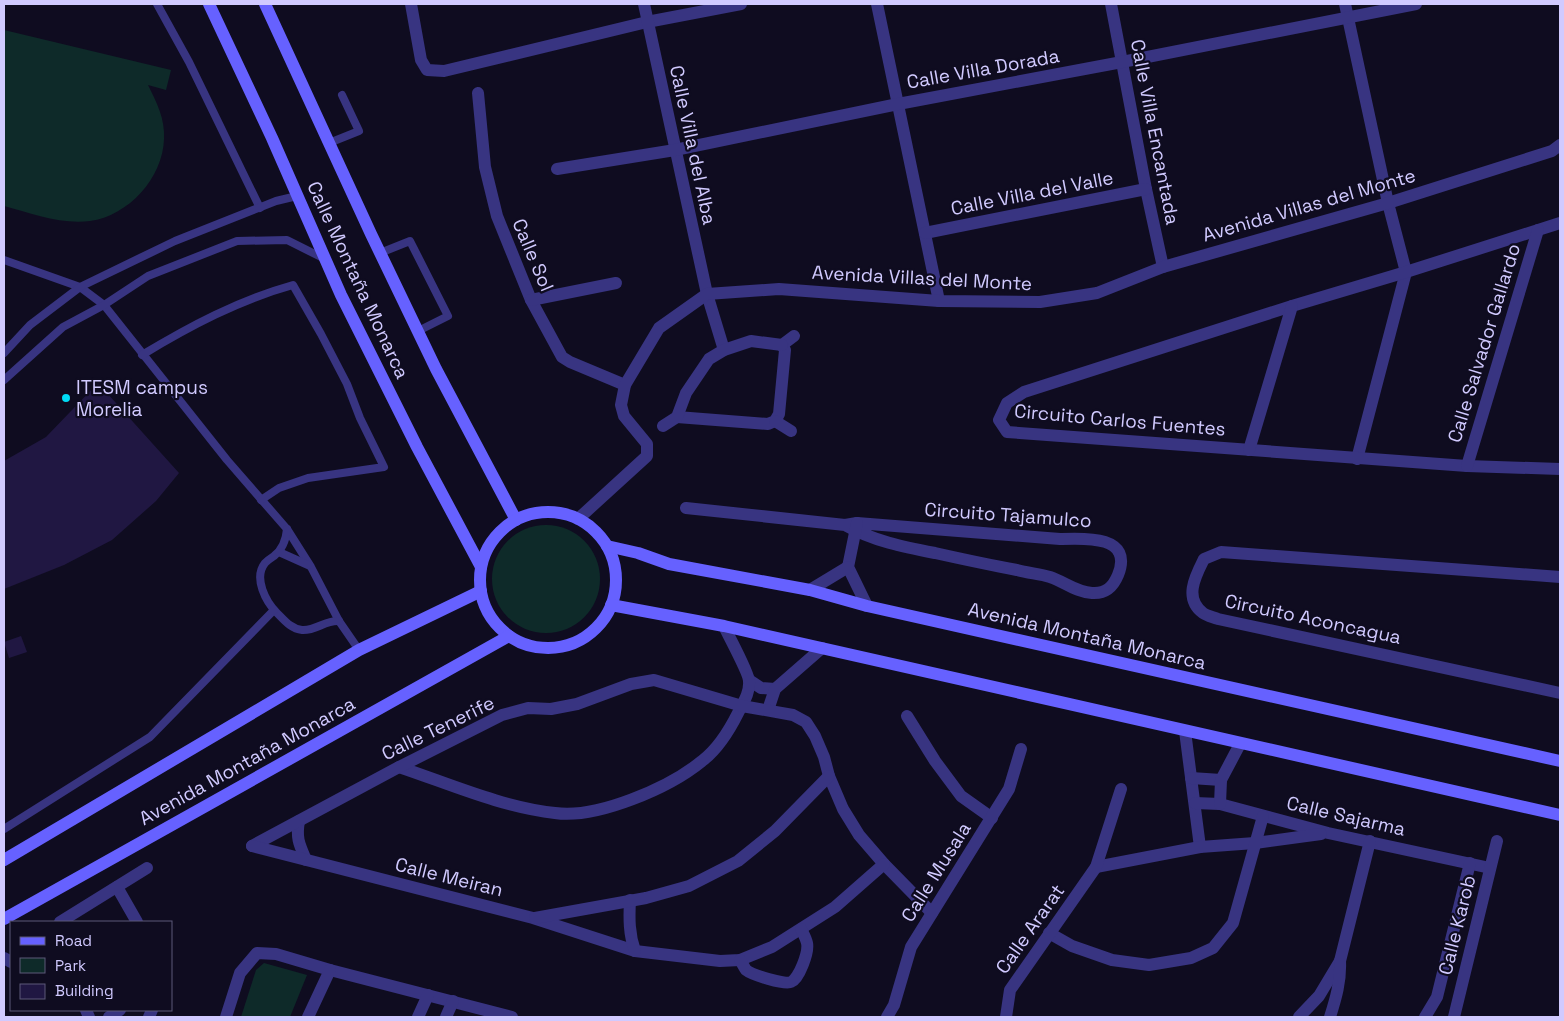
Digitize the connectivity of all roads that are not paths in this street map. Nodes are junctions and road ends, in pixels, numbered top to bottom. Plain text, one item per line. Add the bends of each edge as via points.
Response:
1 (157, 4) edge
2 (209, 4) edge
3 (265, 4) edge
4 (410, 4) edge
5 (644, 4) edge
6 (741, 4) edge
7 (877, 4) edge
8 (1111, 4) edge
9 (1345, 4) edge
10 (1416, 4) edge
11 (1348, 18) junction
12 (648, 22) junction
13 (1122, 62) junction
14 (478, 93) dead end
15 (342, 95) dead end
16 (898, 104) junction
17 (329, 143) junction
18 (1560, 145) edge
19 (675, 150) junction
20 (557, 169) dead end
21 (1146, 189) junction
22 (297, 196) junction
23 (1388, 202) junction
24 (260, 208) junction
25 (1560, 223) edge
26 (1538, 230) junction
27 (925, 233) junction
28 (380, 254) junction
29 (4, 260) edge
30 (326, 260) junction
31 (1163, 267) junction
32 (1406, 272) junction
33 (616, 283) dead end
34 (80, 287) junction
35 (707, 294) junction
36 (531, 300) junction
37 (939, 301) junction
38 (104, 305) junction
39 (1292, 306) junction
40 (418, 331) junction
41 (794, 336) dead end
42 (782, 345) junction
43 (724, 350) junction
44 (4, 353) edge
45 (142, 355) junction
46 (4, 380) edge
47 (625, 385) junction
48 (677, 417) junction
49 (775, 420) junction
50 (663, 426) dead end
51 (791, 431) dead end
52 (1249, 450) junction
53 (1357, 459) junction
54 (1467, 466) junction
55 (1560, 469) edge
56 (261, 500) junction
57 (686, 508) dead end
58 (578, 519) junction
59 (516, 520) junction
60 (853, 526) junction
61 (287, 529) junction
62 (607, 546) junction
63 (279, 552) junction
64 (312, 567) junction
65 (481, 567) junction
66 (848, 567) junction
67 (1560, 577) edge
68 (810, 590) junction
69 (481, 591) junction
70 (611, 605) junction
71 (867, 606) junction
72 (274, 610) junction
73 (339, 621) junction
74 (724, 626) junction
75 (509, 636) junction
76 (822, 648) junction
77 (360, 650) junction
78 (749, 680) junction
79 (776, 689) junction
80 (1560, 693) edge
81 (742, 706) junction
82 (768, 710) junction
83 (907, 716) dead end
84 (1185, 731) junction
85 (1240, 744) junction
86 (1021, 749) dead end
87 (1560, 761) edge
88 (399, 767) junction
89 (829, 776) junction
90 (1191, 778) junction
91 (1221, 780) junction
92 (1121, 789) dead end
93 (1195, 803) junction
94 (1220, 804) junction
95 (1560, 815) edge
96 (1263, 816) junction
97 (992, 818) junction
98 (300, 821) junction
99 (4, 829) edge
100 (1328, 833) junction
101 (1370, 841) junction
102 (1497, 841) dead end
103 (1255, 843) junction
104 (252, 846) joint
105 (1200, 848) junction
106 (4, 860) edge
107 (306, 860) junction
108 (884, 864) junction
109 (1470, 864) junction
110 (1096, 867) junction
111 (147, 868) dead end
112 (1490, 868) junction
113 (116, 887) junction
114 (630, 900) junction
115 (932, 913) junction
116 (20, 916) edge
117 (532, 918) junction
118 (4, 919) edge
119 (62, 921) edge
120 (136, 921) edge
121 (801, 929) junction
122 (1049, 933) junction
123 (635, 951) junction
124 (740, 960) junction
125 (1340, 961) junction
126 (330, 970) junction
127 (428, 995) junction
128 (453, 1001) junction
129 (226, 1017) edge
130 (308, 1017) edge
131 (418, 1017) edge
132 (446, 1017) edge
133 (512, 1017) edge
134 (887, 1017) edge
135 (1006, 1017) edge
136 (1299, 1017) edge
137 (1330, 1017) edge
138 (1425, 1017) edge
139 (1454, 1017) edge

1 - 24 lane
2 - 22 main road, Calle Montaña Monarca
3 - 17 main road, Calle Montaña Monarca
4 - 12 street via 421,60 427,70 444,71
5 - 12 street, Calle Villa del Alba
6 - 12 street
7 - 16 street
8 - 13 street, Calle Villa Encantada
9 - 11 street
10 - 11 street, Calle Villa Dorada
11 - 13 street, Calle Villa Dorada
11 - 23 street
12 - 19 street, Calle Villa del Alba
13 - 16 street, Calle Villa Dorada
13 - 21 street, Calle Villa Encantada
14 - 36 street, Calle Sol via 485,167 496,216
15 - 17 lane via 359,131
16 - 19 street, Calle Villa Dorada
16 - 27 street
17 - 28 main road, Calle Montaña Monarca
18 - 23 street, Avenida Villas del Monte via 1552,151
19 - 20 street, Calle Villa Dorada
19 - 35 street, Calle Villa del Alba
21 - 27 street, Calle Villa del Valle
21 - 31 street, Calle Villa Encantada
22 - 24 lane
22 - 30 main road, Calle Montaña Monarca
23 - 31 street, Avenida Villas del Monte
23 - 32 street
24 - 34 lane via 175,241
25 - 26 street, Circuito Carlos Fuentes
26 - 32 street, Circuito Carlos Fuentes
26 - 54 street, Calle Salvador Gallardo
27 - 37 street
28 - 40 main road, Calle Montaña Monarca
28 - 40 lane via 410,241 448,316
29 - 34 lane
30 - 38 lane via 287,240 237,241 148,276
30 - 65 main road, Calle Montaña Monarca via 417,447
31 - 37 street, Avenida Villas del Monte via 1097,293 1040,302
32 - 39 street, Circuito Carlos Fuentes
32 - 53 street
33 - 36 street
34 - 38 lane
34 - 44 lane via 30,326
35 - 37 street, Avenida Villas del Monte via 779,290
35 - 43 street, Calle Villa del Alba
35 - 47 street via 659,328
36 - 47 street, Calle Sol via 562,356
38 - 45 lane
38 - 46 lane via 63,327
39 - 52 street
39 - 52 street, Circuito Carlos Fuentes via 1024,392 1007,403 999,420 1006,432
40 - 59 main road, Calle Montaña Monarca
41 - 42 street
42 - 43 street via 751,341
42 - 49 street via 785,350 779,414
43 - 48 street via 709,359 686,393
45 - 56 lane
45 - 56 lane via 182,330 236,304 293,285 347,384 384,467 308,478 279,488
47 - 58 street via 624,416 647,444 647,456
48 - 49 street via 768,424
48 - 50 street
49 - 51 street
52 - 53 street, Circuito Carlos Fuentes
53 - 54 street, Circuito Carlos Fuentes
54 - 55 street, Circuito Carlos Fuentes
56 - 61 lane
57 - 60 street, Circuito Tajamulco
58 - 59 main road via 558,512 543,512
58 - 62 main road via 595,530
59 - 65 main road via 500,532 488,548
60 - 60 street, Circuito Tajamulco via 888,544 1051,577 1077,590 1093,593 1105,592 1113,585 1121,564 1118,552 1109,542 1090,538 1060,539
60 - 66 street
61 - 63 lane
61 - 64 lane
62 - 68 main road, Avenida Montaña Monarca via 668,564
62 - 70 main road via 614,565 616,585
63 - 64 lane
63 - 72 lane via 264,564 260,577 264,596
64 - 73 lane
65 - 69 main road
66 - 68 street
66 - 71 street
67 - 80 street, Circuito Aconcagua via 1221,552 1204,558 1191,589 1203,613 1218,619
68 - 71 main road, Avenida Montaña Monarca
69 - 75 main road via 486,608
69 - 77 main road, Avenida Montaña Monarca
70 - 74 main road
70 - 75 main road via 601,622 586,636 568,645 548,648 527,645
71 - 87 main road, Avenida Montaña Monarca
72 - 73 lane via 299,630
72 - 99 lane via 150,737
73 - 77 lane
74 - 76 main road
74 - 78 street
75 - 116 main road, Avenida Montaña Monarca
76 - 79 street
76 - 84 main road
77 - 106 main road, Avenida Montaña Monarca
78 - 79 street via 761,688
78 - 81 street
79 - 82 street
81 - 82 street, Calle Tenerife
81 - 88 street, Calle Tenerife via 654,680 631,684 578,704 551,709 528,708 502,715
81 - 88 street via 728,733 703,761 661,787 629,801 589,811 556,814 508,804
82 - 89 street, Calle Tenerife via 793,715 806,722 824,757
83 - 97 street via 961,796
84 - 85 main road
84 - 90 street
85 - 91 street
85 - 95 main road
86 - 97 street, Calle Musala via 1009,789
88 - 98 street, Calle Tenerife
89 - 108 street, Calle Tenerife via 847,816
89 - 114 street via 775,831 738,861 689,886
90 - 91 street
90 - 93 street
91 - 94 street
92 - 110 street, Calle Ararat
93 - 94 street, Calle Sajarma
93 - 105 street
94 - 96 street, Calle Sajarma
96 - 100 street, Calle Sajarma
96 - 103 street
97 - 115 street, Calle Musala
98 - 104 street, Calle Tenerife
98 - 107 street via 298,843
100 - 101 street, Calle Sajarma
100 - 103 street
101 - 109 street, Calle Sajarma
101 - 125 street
102 - 112 street, Calle Karob
103 - 105 street
103 - 122 street via 1233,923 1213,948 1191,958 1149,965 1112,960 1072,946
104 - 107 street, Calle Meiran
105 - 110 street
107 - 117 street, Calle Meiran
108 - 115 street, Calle Tenerife
108 - 121 street, Calle Meiran via 835,907
109 - 112 street, Calle Sajarma
109 - 138 street, Calle Karob via 1437,997
110 - 122 street, Calle Ararat
111 - 113 street
112 - 139 street, Calle Karob
113 - 119 street
113 - 120 street
114 - 117 street
114 - 123 street via 630,934
115 - 134 street, Calle Musala via 911,947 894,1006
116 - 118 main road, Avenida Montaña Monarca
117 - 123 street, Calle Meiran
121 - 124 street, Calle Meiran via 772,947
121 - 124 street via 808,944 807,951 793,982 787,984 756,975 747,971
122 - 135 street, Calle Ararat via 1010,990
123 - 124 street, Calle Meiran via 720,961
125 - 136 street via 1319,996
125 - 137 street via 1338,992
126 - 127 street
126 - 129 street via 276,954 257,953 240,973
126 - 130 street
127 - 128 street
127 - 131 street
128 - 132 street
128 - 133 street

